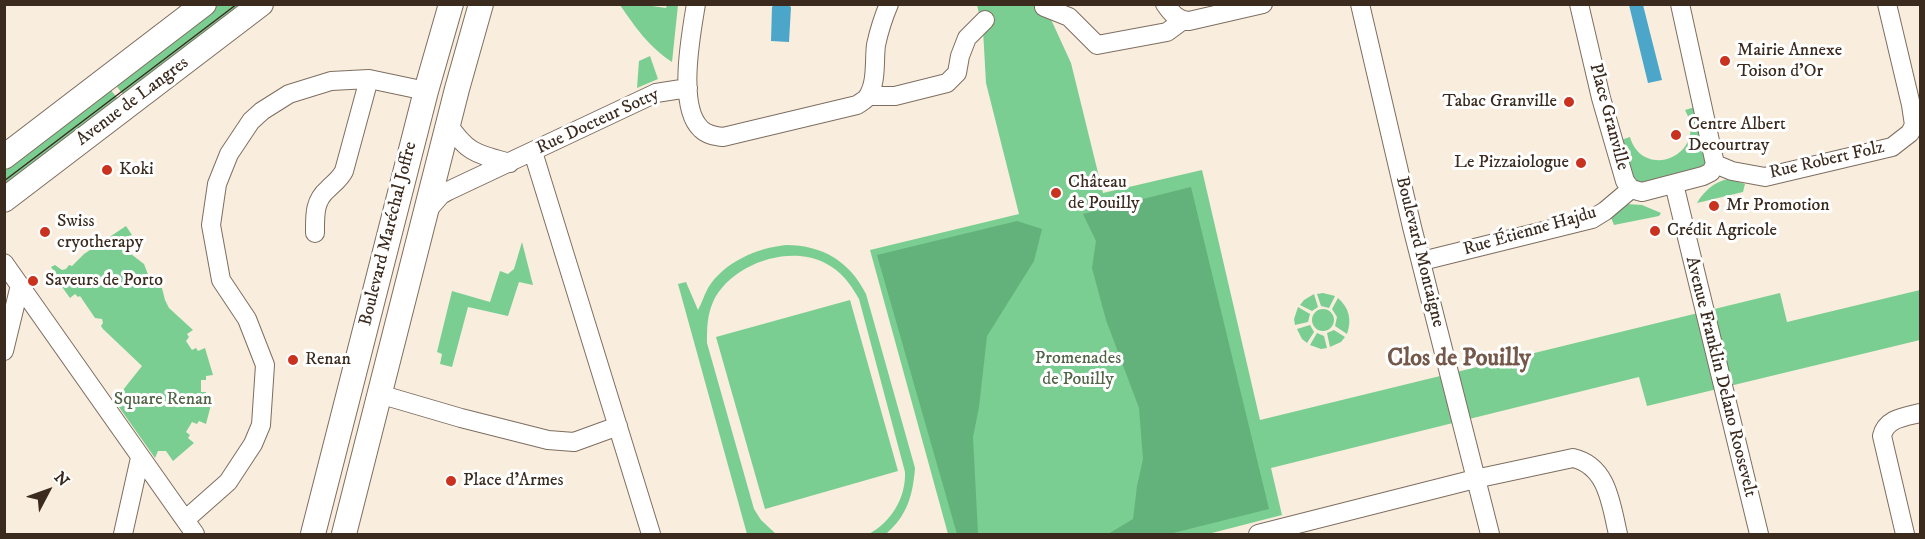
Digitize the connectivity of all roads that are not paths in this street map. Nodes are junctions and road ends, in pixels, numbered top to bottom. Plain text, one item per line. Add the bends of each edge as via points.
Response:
1 (204, 4) edge
2 (261, 4) edge
3 (451, 4) edge
4 (481, 4) edge
5 (696, 4) edge
6 (889, 4) edge
7 (1165, 4) edge
8 (1263, 4) edge
9 (1360, 4) edge
10 (1579, 4) edge
11 (1680, 4) edge
12 (1887, 4) edge
13 (1044, 7) dead end
14 (985, 20) dead end
15 (1182, 21) junction
16 (369, 79) junction
17 (688, 88) junction
18 (426, 91) junction
19 (869, 96) junction
20 (454, 99) junction
21 (448, 124) junction
22 (533, 152) junction
23 (4, 157) edge
24 (510, 163) junction
25 (1715, 164) junction
26 (1674, 184) junction
27 (1631, 189) junction
28 (4, 200) edge
29 (425, 214) junction
30 (315, 233) dead end
31 (1422, 261) junction
32 (4, 263) edge
33 (20, 285) junction
34 (4, 351) edge
35 (379, 394) junction
36 (1920, 413) edge
37 (618, 426) junction
38 (140, 458) junction
39 (1475, 479) junction
40 (190, 527) edge
41 (123, 534) edge
42 (313, 534) edge
43 (344, 534) edge
44 (651, 534) edge
45 (1258, 534) edge
46 (1490, 534) edge
47 (1618, 534) edge
48 (1759, 534) edge
49 (1905, 534) edge

1 - 23 main road, Avenue de Langres
2 - 28 main road, Avenue de Langres
3 - 18 main road, Boulevard Maréchal Joffre
4 - 20 main road, Boulevard Maréchal Joffre
5 - 17 street
6 - 19 street via 878,36
7 - 15 street
8 - 15 street
9 - 31 street, Boulevard Montaigne
10 - 27 street, Place Granville via 1607,119 1625,181
11 - 25 street
12 - 25 street, Rue Robert Folz via 1914,125 1902,141 1892,147 1765,177
13 - 15 street via 1069,17 1097,45 1167,32
14 - 19 street via 968,38 957,73 947,83 895,96
16 - 18 street
16 - 30 street via 344,171 316,203
16 - 40 street via 331,81 289,93 262,111 229,154 217,184 211,225 221,280 247,320 265,365 261,425 228,482
17 - 19 street via 695,121 702,130 723,137 857,105
17 - 22 street, Rue Docteur Sotty via 656,93
18 - 20 main road
18 - 42 main road, Boulevard Maréchal Joffre
20 - 21 main road, Boulevard Maréchal Joffre
21 - 24 street via 473,153
21 - 29 main road, Boulevard Maréchal Joffre
22 - 24 street, Rue Docteur Sotty
22 - 37 street
24 - 29 street, Rue Docteur Sotty via 441,195
25 - 26 street, Place Granville via 1703,177
26 - 27 street, Place Granville via 1642,192
26 - 48 street, Avenue Franklin Delano Roosevelt
27 - 31 street, Rue Étienne Hajdu via 1592,219
29 - 35 main road, Boulevard Maréchal Joffre
31 - 39 street, Boulevard Montaigne
32 - 33 street
33 - 34 street
33 - 38 street
35 - 37 street via 548,440 574,442
35 - 43 main road, Boulevard Maréchal Joffre
36 - 49 street via 1890,422 1882,436
37 - 44 street
38 - 40 street
38 - 41 street
39 - 45 street
39 - 46 street, Boulevard Montaigne
39 - 47 street via 1565,459 1578,460 1600,474

